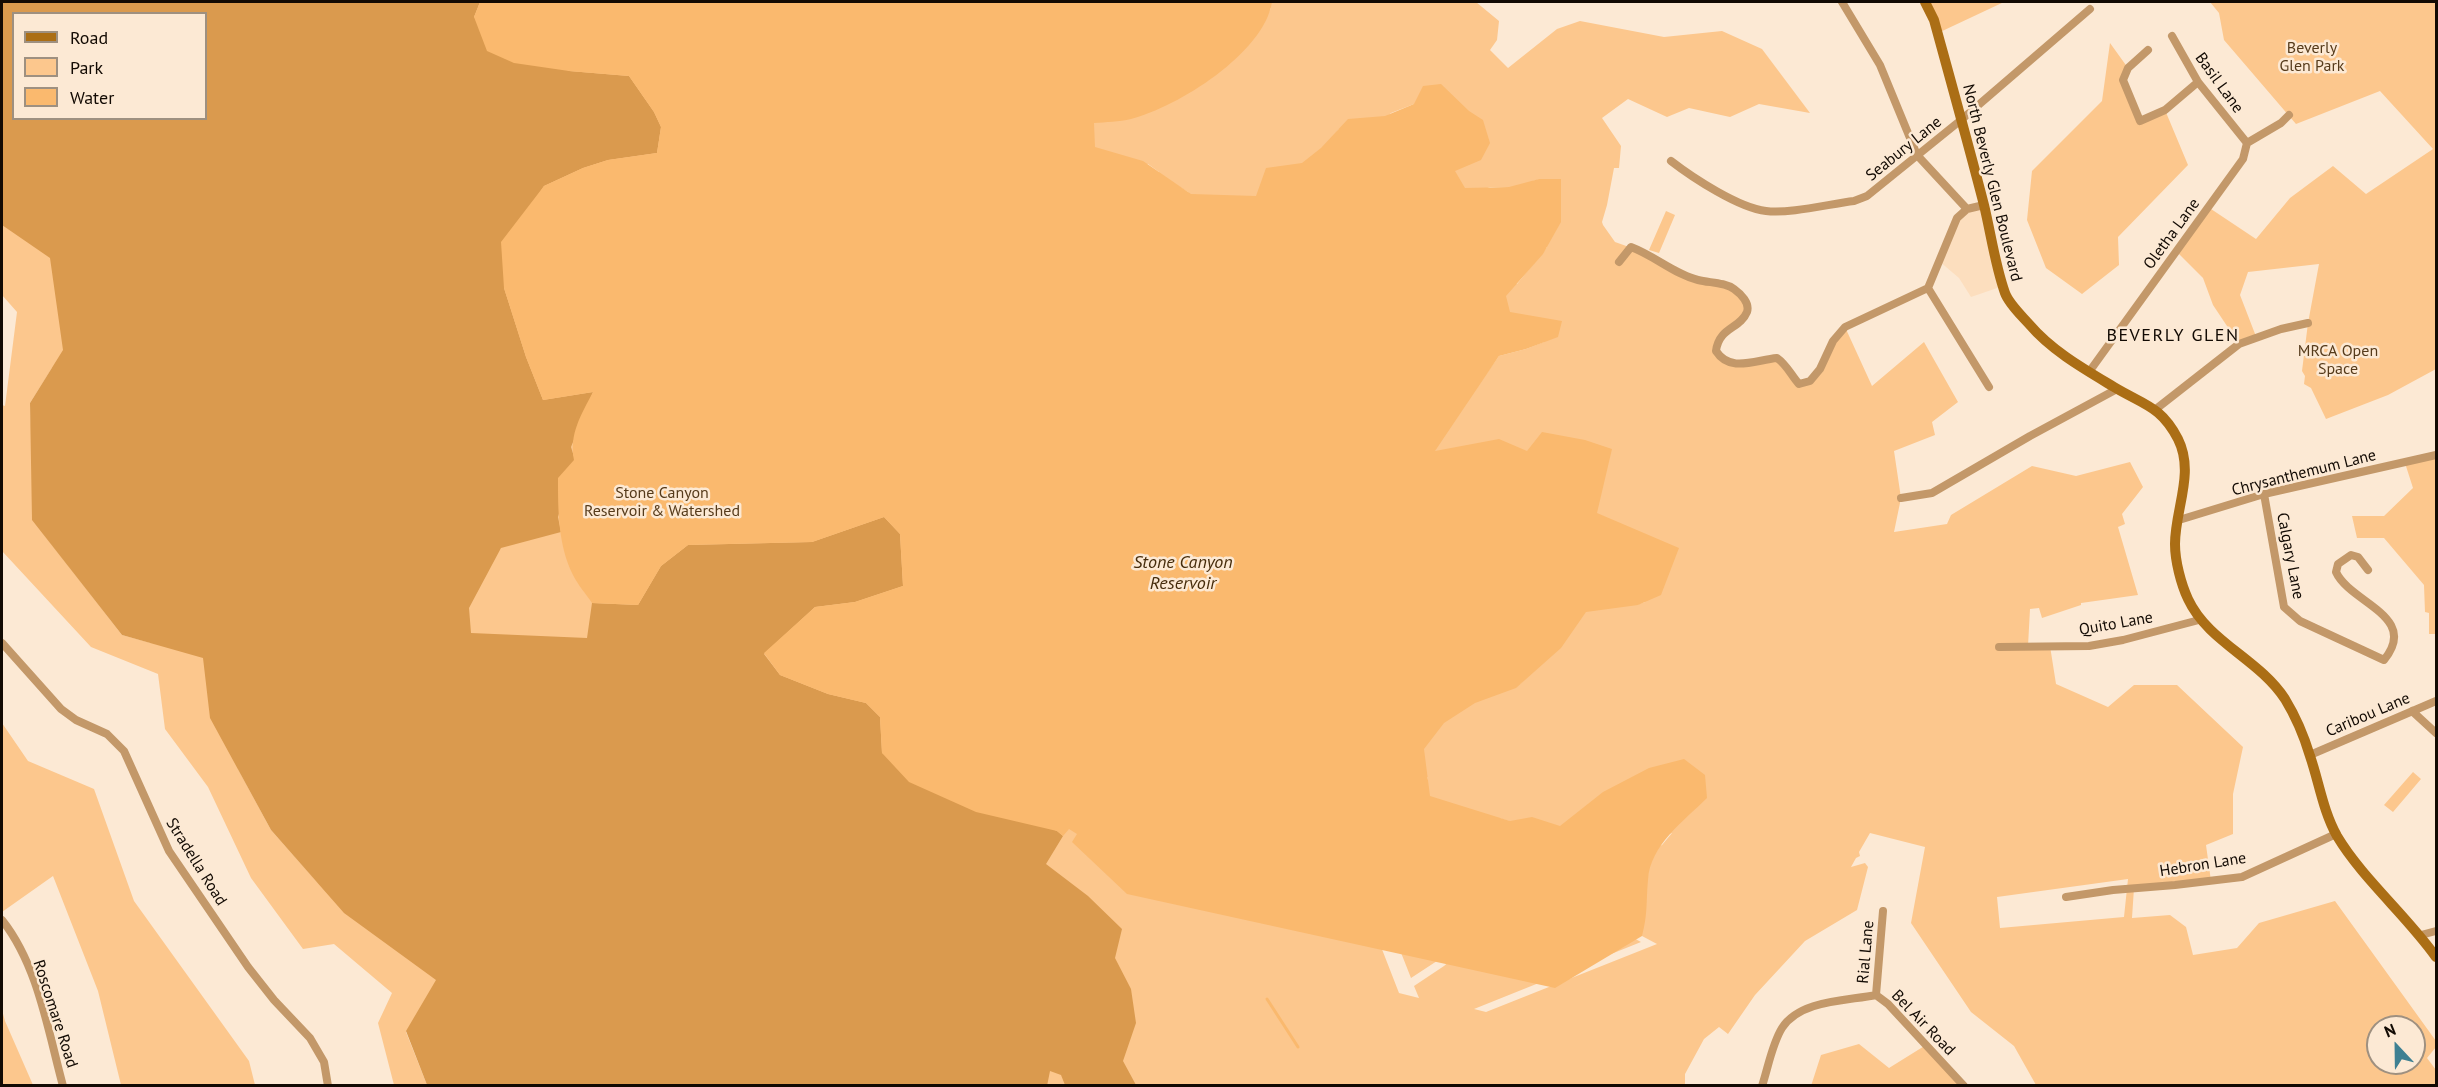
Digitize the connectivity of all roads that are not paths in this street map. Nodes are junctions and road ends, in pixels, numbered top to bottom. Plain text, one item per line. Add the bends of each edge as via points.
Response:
1 (1842, 2) edge
2 (1925, 2) edge
3 (2090, 9) dead end
4 (2172, 36) dead end
5 (2148, 50) dead end
6 (2198, 82) junction
7 (2289, 115) dead end
8 (1961, 120) junction
9 (2247, 143) junction
10 (1917, 154) junction
11 (1671, 161) dead end
12 (1984, 205) junction
13 (1967, 209) junction
14 (1619, 262) dead end
15 (1928, 288) junction
16 (2308, 323) dead end
17 (2089, 372) junction
18 (1989, 387) dead end
19 (2117, 389) junction
20 (2156, 409) junction
21 (2436, 455) edge
22 (2265, 494) junction
23 (1901, 498) dead end
24 (2179, 520) junction
25 (2368, 570) dead end
26 (2199, 620) junction
27 (2, 643) edge
28 (1999, 647) dead end
29 (2436, 701) edge
30 (2412, 711) junction
31 (2436, 733) edge
32 (2310, 755) junction
33 (2336, 834) junction
34 (2066, 897) dead end
35 (1883, 911) dead end
36 (2, 920) edge
37 (2436, 931) edge
38 (2421, 935) junction
39 (2436, 957) edge
40 (1876, 995) junction
41 (63, 1086) edge
42 (328, 1086) edge
43 (1762, 1086) edge
44 (1965, 1086) edge

1 - 10 street via 1880,65
2 - 8 main road, North Beverly Glen Boulevard via 1934,20
3 - 8 street, Seabury Lane
4 - 6 street, Basil Lane
5 - 6 street via 2128,68 2123,80 2139,121 2165,110
6 - 9 street, Basil Lane
7 - 9 street
8 - 10 street, Seabury Lane
8 - 12 main road, North Beverly Glen Boulevard
9 - 17 street, Oletha Lane via 2243,159
10 - 11 street, Seabury Lane via 1867,196 1776,211 1755,208 1717,192
10 - 13 street
12 - 13 street
12 - 17 main road, North Beverly Glen Boulevard via 2005,296 2030,326
13 - 15 street via 1950,231
14 - 15 street via 1631,248 1686,276 1732,288 1748,307 1740,321 1717,341 1716,351 1722,360 1734,365 1777,358 1799,384 1815,375 1845,327
15 - 18 street
16 - 20 street via 2240,344
17 - 19 main road, North Beverly Glen Boulevard
19 - 20 main road, North Beverly Glen Boulevard
19 - 23 street via 1932,493
20 - 24 main road, North Beverly Glen Boulevard via 2179,442 2185,460
21 - 22 street, Chrysanthemum Lane
22 - 24 street, Chrysanthemum Lane
22 - 25 street, Calgary Lane via 2284,607 2300,621 2384,660 2392,650 2390,621 2347,588 2336,572 2338,564 2351,555 2358,556
24 - 26 main road, North Beverly Glen Boulevard via 2175,545 2180,575
26 - 28 street, Quito Lane via 2090,646
26 - 32 main road, North Beverly Glen Boulevard via 2266,676 2284,697
27 - 42 street, Stradella Road via 61,709 107,734 124,751 169,851 248,968 310,1038 324,1062
29 - 30 street, Caribou Lane
30 - 31 street
30 - 32 street, Caribou Lane
32 - 33 main road, North Beverly Glen Boulevard
33 - 34 street, Hebron Lane via 2242,877
33 - 38 main road, North Beverly Glen Boulevard
35 - 40 street, Rial Lane
36 - 41 street, Roscomare Road via 33,979
37 - 38 street
38 - 39 main road, North Beverly Glen Boulevard
40 - 43 street, Bel Air Road via 1810,1008 1792,1016 1781,1030
40 - 44 street, Bel Air Road

